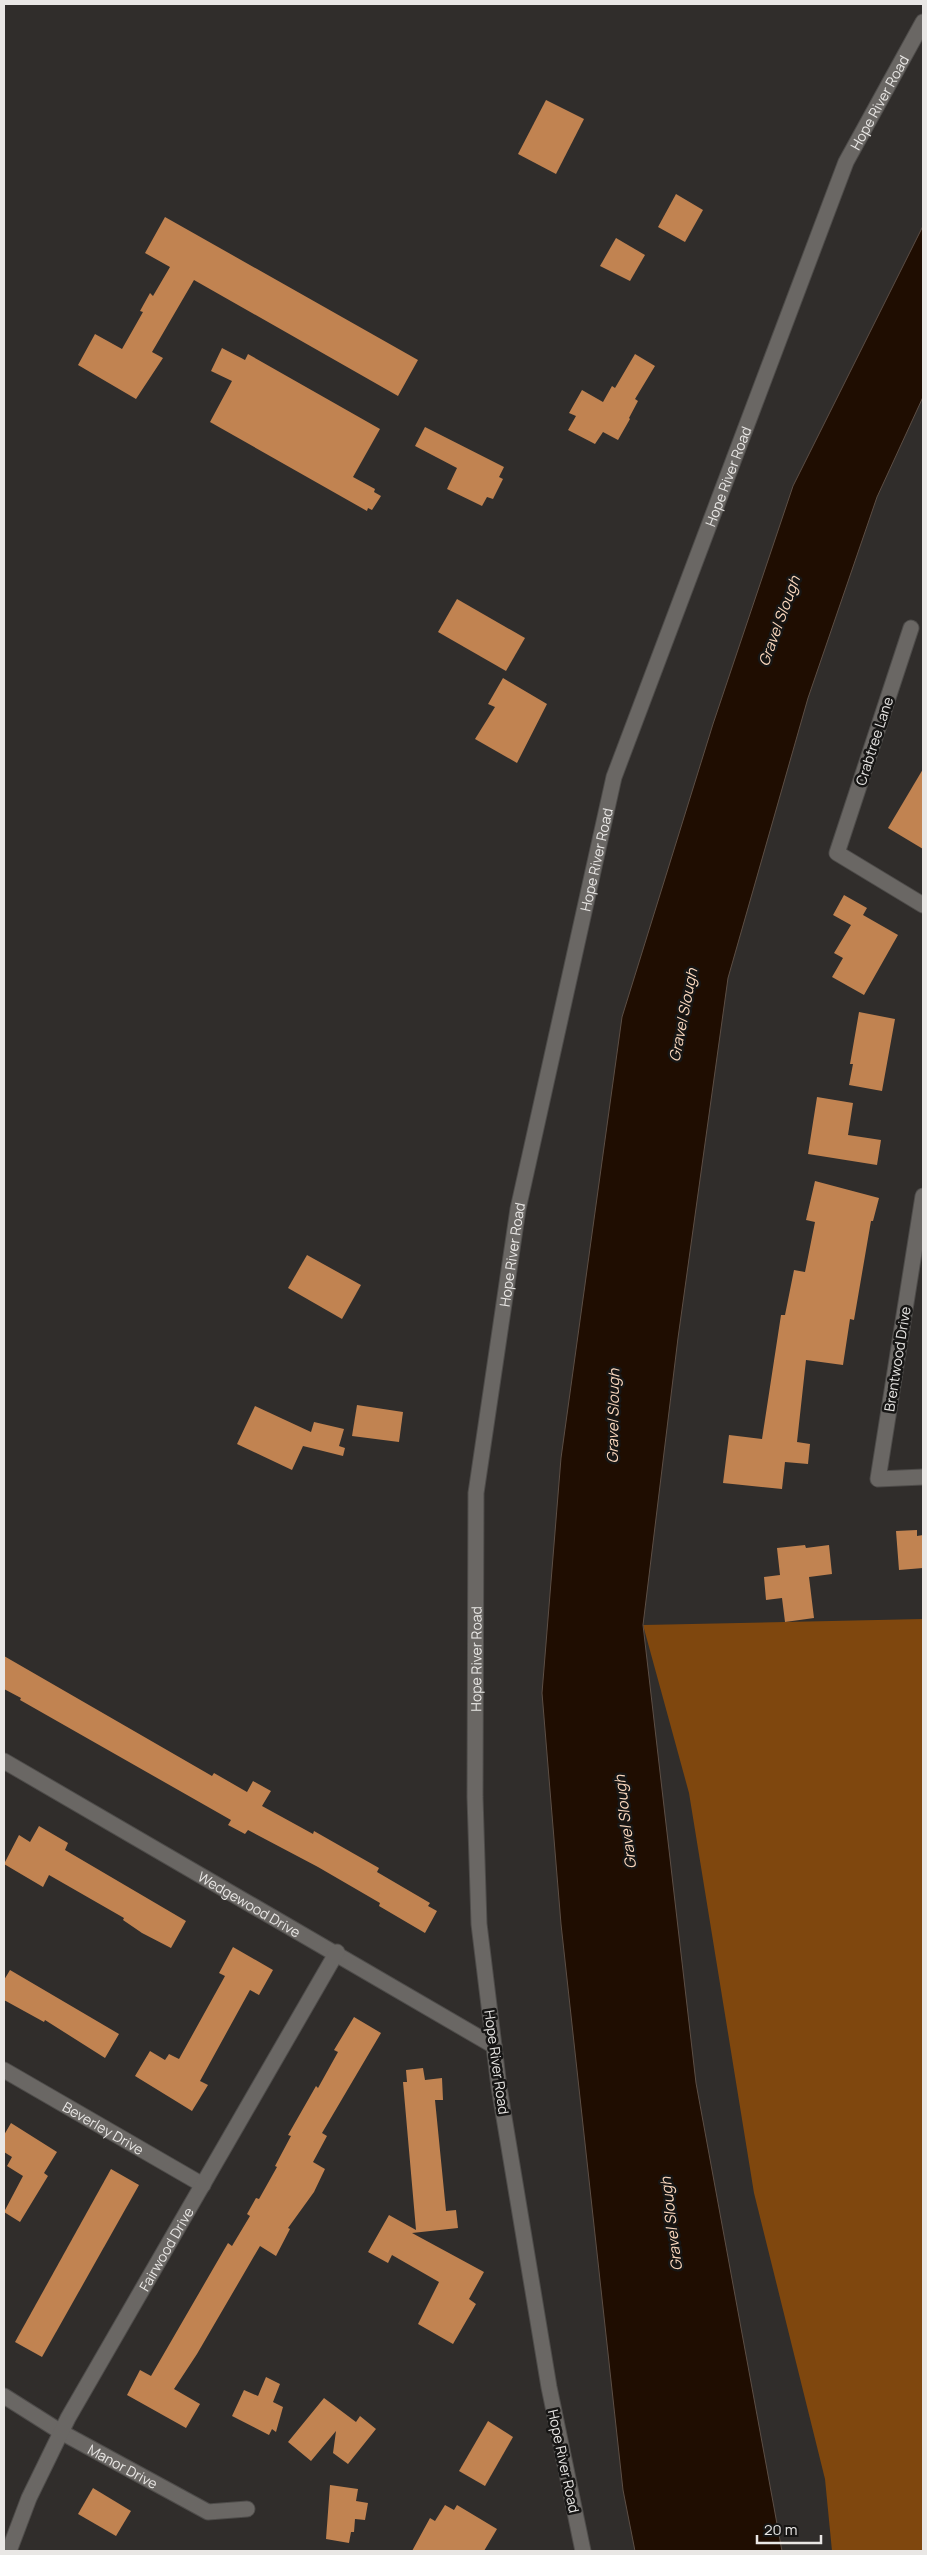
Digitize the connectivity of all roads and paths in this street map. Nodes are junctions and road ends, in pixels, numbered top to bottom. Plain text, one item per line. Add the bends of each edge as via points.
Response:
1 (923, 22) edge
2 (911, 628) dead end
3 (923, 906) edge
4 (923, 1196) edge
5 (923, 1477) edge
6 (4, 1761) edge
7 (337, 1952) junction
8 (494, 2046) junction
9 (4, 2070) edge
10 (202, 2185) junction
11 (4, 2396) edge
12 (61, 2432) junction
13 (247, 2509) dead end
14 (9, 2551) edge
15 (583, 2551) edge

1 - 8 street, Hope River Road via 846,162 614,777 518,1209 476,1493 475,1797 479,1924
2 - 3 street, Crabtree Lane via 837,853
4 - 5 street, Brentwood Drive via 878,1479
6 - 7 street, Wedgewood Drive
7 - 8 street, Wedgewood Drive
7 - 10 street, Fairwood Drive
8 - 15 street, Hope River Road via 549,2387
9 - 10 street, Beverley Drive
10 - 12 street, Fairwood Drive
11 - 12 street, Manor Drive
12 - 13 street, Manor Drive via 208,2512
12 - 14 street, Fairwood Drive via 29,2498

